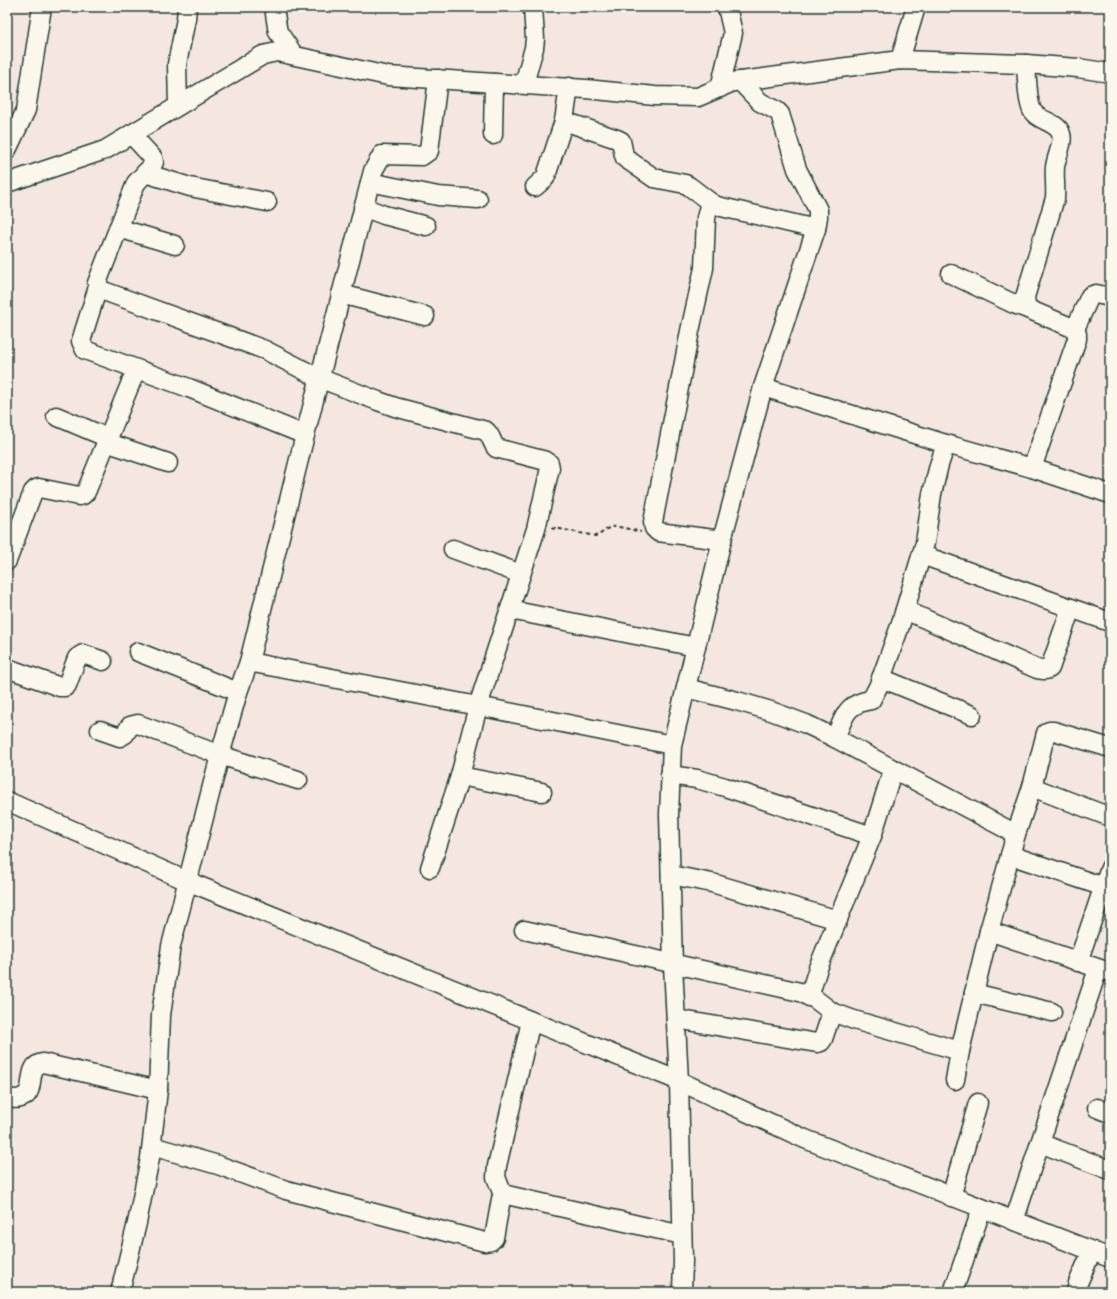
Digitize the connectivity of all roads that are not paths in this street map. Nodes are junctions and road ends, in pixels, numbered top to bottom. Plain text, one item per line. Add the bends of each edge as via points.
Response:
1 (42, 7) edge
2 (187, 7) edge
3 (274, 7) edge
4 (533, 7) edge
5 (727, 7) edge
6 (916, 7) edge
7 (294, 55) junction
8 (900, 60) junction
9 (1026, 64) junction
10 (1110, 72) edge
11 (438, 79) junction
12 (740, 81) junction
13 (494, 82) junction
14 (524, 84) junction
15 (569, 87) junction
16 (720, 88) junction
17 (178, 106) junction
18 (564, 121) junction
19 (131, 134) junction
20 (493, 135) dead end
21 (7, 150) edge
22 (145, 173) junction
23 (370, 182) junction
24 (7, 183) edge
25 (535, 187) dead end
26 (478, 199) dead end
27 (267, 202) dead end
28 (710, 202) junction
29 (363, 207) junction
30 (426, 226) dead end
31 (118, 228) junction
32 (816, 229) junction
33 (175, 244) dead end
34 (951, 274) dead end
35 (98, 287) junction
36 (341, 294) junction
37 (1110, 297) edge
38 (1028, 309) junction
39 (424, 316) dead end
40 (1075, 330) junction
41 (136, 370) junction
42 (319, 378) junction
43 (763, 387) junction
44 (56, 416) dead end
45 (305, 435) junction
46 (107, 440) junction
47 (946, 444) junction
48 (168, 463) dead end
49 (1032, 468) junction
50 (1110, 494) edge
51 (722, 540) junction
52 (453, 549) dead end
53 (922, 555) junction
54 (7, 561) edge
55 (521, 574) junction
56 (1071, 608) junction
57 (510, 610) junction
58 (905, 610) junction
59 (1110, 622) edge
60 (696, 647) junction
61 (138, 652) dead end
62 (103, 661) dead end
63 (249, 662) junction
64 (7, 668) edge
65 (881, 678) junction
66 (686, 688) junction
67 (238, 692) junction
68 (478, 706) junction
69 (972, 715) dead end
70 (100, 730) dead end
71 (835, 738) junction
72 (672, 745) junction
73 (1110, 748) edge
74 (220, 755) junction
75 (893, 769) junction
76 (670, 775) junction
77 (460, 776) junction
78 (298, 780) dead end
79 (1032, 787) junction
80 (542, 792) dead end
81 (7, 801) edge
82 (1110, 817) edge
83 (1016, 834) junction
84 (872, 836) junction
85 (1010, 855) junction
86 (430, 868) dead end
87 (1110, 868) edge
88 (671, 875) junction
89 (187, 881) junction
90 (1107, 888) edge
91 (838, 920) junction
92 (524, 930) dead end
93 (989, 931) junction
94 (1078, 962) junction
95 (674, 965) junction
96 (1104, 970) edge
97 (974, 993) junction
98 (809, 997) junction
99 (832, 1012) junction
100 (1052, 1012) dead end
101 (676, 1019) junction
102 (531, 1021) junction
103 (960, 1051) junction
104 (955, 1080) dead end
105 (679, 1081) junction
106 (158, 1090) junction
107 (7, 1098) edge
108 (978, 1103) dead end
109 (1040, 1144) junction
110 (152, 1146) junction
111 (1110, 1170) edge
112 (504, 1195) junction
113 (950, 1196) junction
114 (982, 1208) junction
115 (1014, 1221) junction
116 (682, 1236) junction
117 (1105, 1253) edge
118 (120, 1292) edge
119 (682, 1292) edge
120 (953, 1292) edge
121 (1076, 1292) edge

1 - 21 street via 26,110
2 - 17 street via 177,64
3 - 7 street via 278,32
4 - 14 street via 534,44
5 - 16 street via 733,33
6 - 8 street
7 - 11 street via 388,76
7 - 17 street via 277,52 263,55
8 - 9 street
8 - 12 street
9 - 10 street
9 - 38 street via 1029,101 1033,113 1058,129 1062,139 1055,167 1055,198 1025,297
11 - 13 street
11 - 23 street via 429,151 422,156 382,155
12 - 16 street
12 - 32 street via 760,102 780,114 797,169 818,210
13 - 14 street
13 - 20 street
14 - 15 street
15 - 16 street via 698,98
15 - 18 street
17 - 19 street
18 - 25 street via 545,178
18 - 28 street via 621,141 625,158 654,178 686,184
19 - 22 street via 153,158 152,166
19 - 24 street via 105,150
22 - 27 street via 190,187
22 - 31 street via 136,183
23 - 26 street via 438,196
23 - 29 street
28 - 32 street via 717,206
28 - 51 street via 706,218 704,268 653,522 658,532
29 - 30 street
29 - 36 street
31 - 33 street
31 - 35 street via 97,283
32 - 43 street
34 - 38 street
35 - 41 street via 81,341 82,346 91,353
35 - 42 street via 265,350
36 - 39 street
36 - 42 street
37 - 40 street via 1096,294 1090,296
38 - 40 street
40 - 49 street via 1077,339
41 - 45 street via 189,388
41 - 46 street
42 - 45 street
42 - 55 street via 395,407 486,431 496,448 549,463 550,468 532,540
43 - 47 street
43 - 51 street
44 - 46 street
45 - 63 street
46 - 48 street
46 - 54 street via 83,495 39,488 33,492
47 - 49 street
47 - 53 street via 932,494
49 - 50 street
51 - 60 street
52 - 55 street
53 - 56 street
53 - 58 street
55 - 57 street
56 - 58 street via 1050,668 1044,670
56 - 59 street
57 - 60 street
57 - 68 street
58 - 65 street
60 - 66 street
61 - 67 street
62 - 64 street via 80,655 65,687
63 - 67 street
63 - 68 street
65 - 69 street
65 - 71 street via 871,700 860,702 848,710
66 - 71 street via 771,711
66 - 72 street
67 - 74 street
68 - 72 street
68 - 77 street
70 - 74 street via 120,737 130,726 138,724
71 - 75 street
72 - 76 street
73 - 79 street via 1049,731 1046,733
74 - 78 street
74 - 89 street
75 - 83 street
75 - 84 street
76 - 84 street via 725,787
76 - 88 street
77 - 80 street
77 - 86 street
79 - 82 street
79 - 83 street
81 - 89 street
83 - 85 street
84 - 91 street
85 - 90 street
85 - 93 street
87 - 90 street
88 - 91 street via 712,883
88 - 95 street
89 - 102 street
89 - 106 street via 171,946 161,1015
90 - 94 street
91 - 98 street
92 - 95 street
93 - 94 street
93 - 97 street
94 - 96 street
95 - 98 street via 800,992
95 - 101 street
96 - 109 street
97 - 100 street
97 - 103 street
98 - 99 street
99 - 101 street via 823,1039 817,1043
99 - 103 street
101 - 105 street
102 - 105 street
102 - 112 street via 497,1166 496,1177
103 - 104 street
105 - 113 street via 805,1140
105 - 116 street
106 - 107 street via 43,1063 35,1066 26,1096
106 - 110 street
108 - 113 street
109 - 111 street
109 - 115 street
110 - 112 street via 218,1164 286,1190 485,1242 494,1238 501,1199
110 - 118 street
112 - 116 street
113 - 114 street
114 - 115 street
114 - 120 street
115 - 117 street
116 - 119 street
117 - 121 street via 1078,1283

